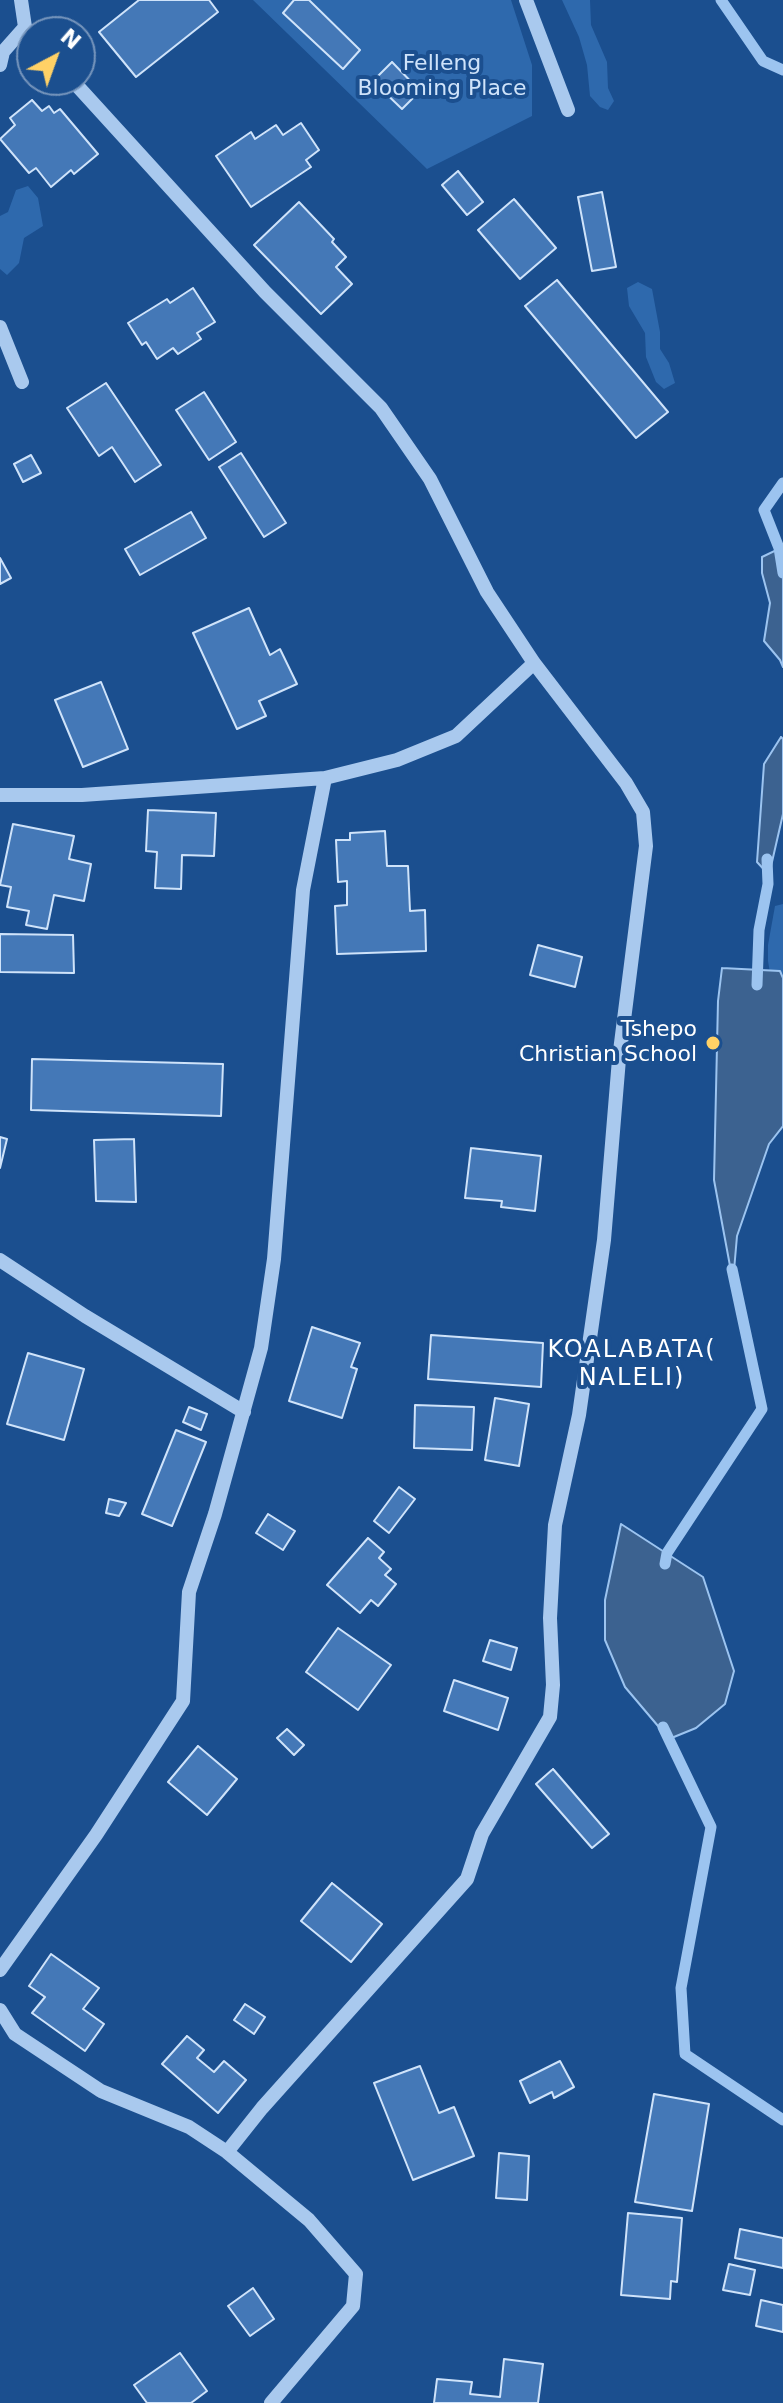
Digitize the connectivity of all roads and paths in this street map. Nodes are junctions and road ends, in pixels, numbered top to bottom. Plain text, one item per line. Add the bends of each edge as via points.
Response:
1 (526, 0) edge
2 (16, 42) edge
3 (0, 65) edge
4 (87, 96) edge
5 (568, 110) dead end
6 (0, 327) edge
7 (22, 382) dead end
8 (534, 663) junction
9 (325, 778) junction
10 (0, 795) edge
11 (0, 1260) edge
12 (244, 1412) junction
13 (0, 1970) edge
14 (0, 2010) edge
15 (227, 2152) junction
16 (271, 2403) edge

1 - 5 street
2 - 3 street via 3,52
4 - 8 street via 255,281 381,408 430,479 487,592
6 - 7 street
8 - 9 street via 456,736 397,760
8 - 15 street via 626,783 643,812 646,846 619,1059 604,1240 579,1415 555,1525 550,1717 482,1834 467,1879
9 - 10 street via 82,795
9 - 12 street via 303,890 274,1259 261,1348
11 - 12 street
12 - 13 street via 189,1592 183,1701
14 - 15 street via 15,2034 101,2091 189,2127
15 - 16 street via 309,2220 356,2274 353,2306

